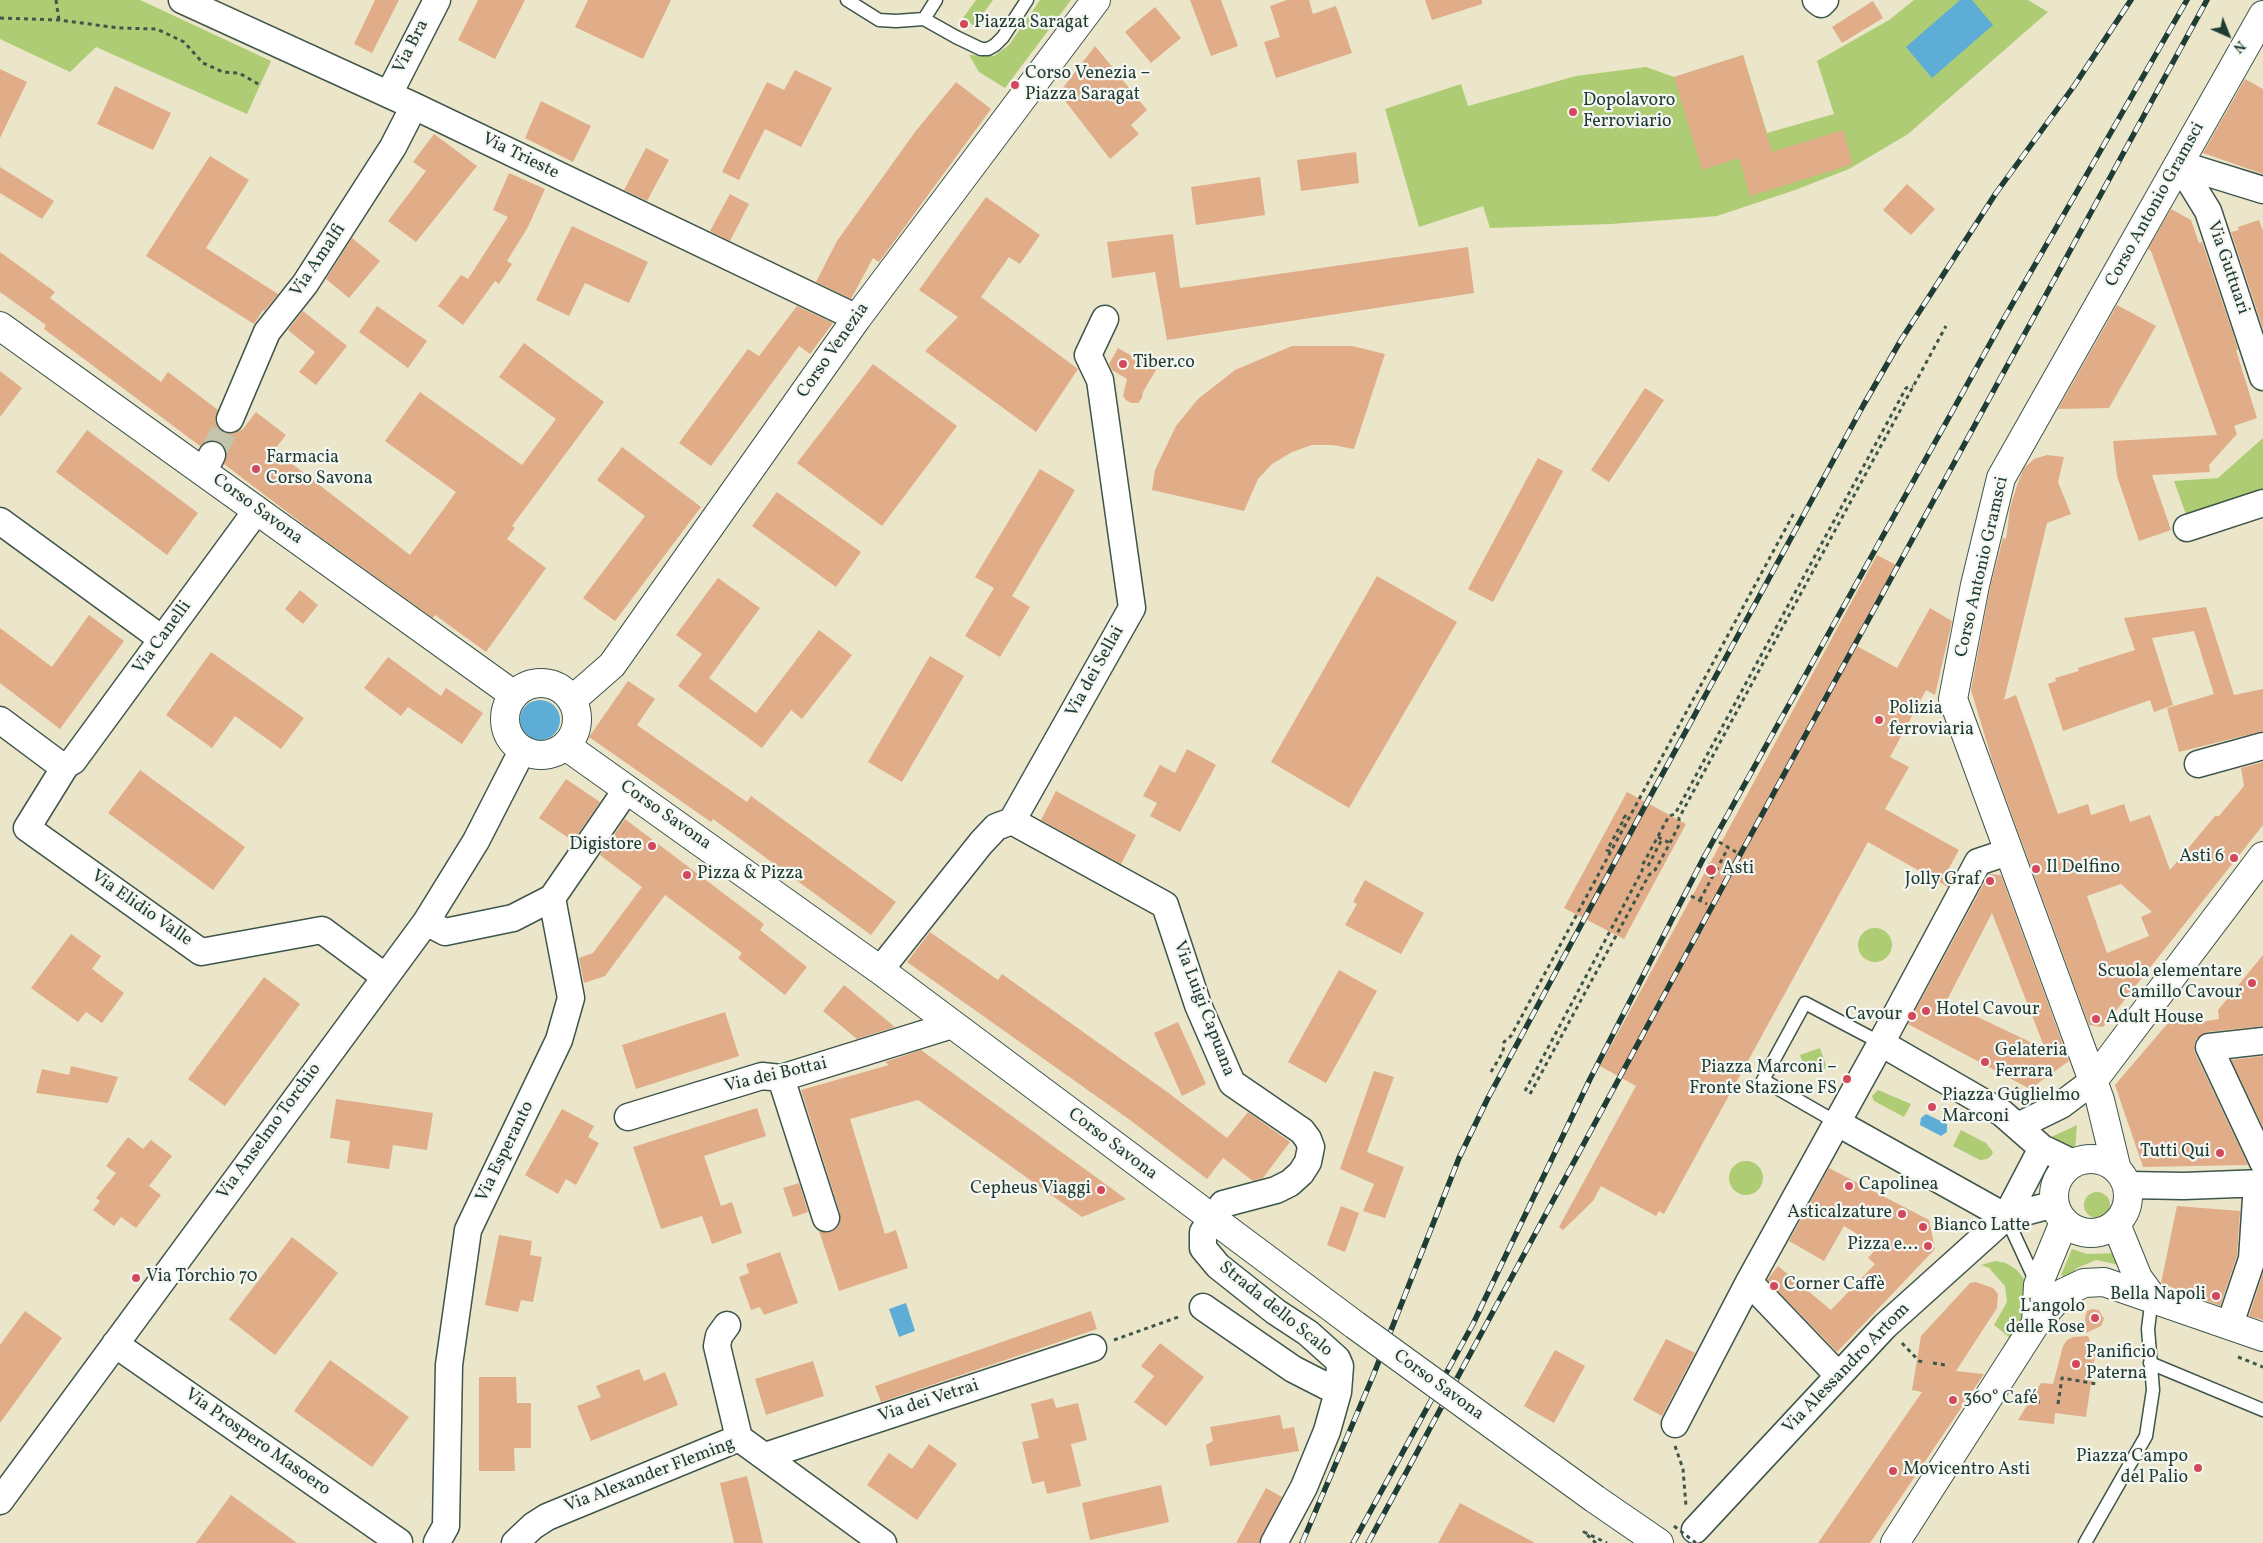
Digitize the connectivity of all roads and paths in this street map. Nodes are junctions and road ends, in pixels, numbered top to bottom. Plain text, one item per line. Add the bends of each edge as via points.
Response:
1 (56, 0) edge
2 (182, 0) edge
3 (436, 0) edge
4 (847, 0) edge
5 (936, 0) edge
6 (1028, 0) edge
7 (1096, 0) edge
8 (1816, 0) edge
9 (1825, 0) edge
10 (2263, 15) edge
11 (0, 18) edge
12 (924, 19) junction
13 (58, 20) junction
14 (260, 85) dead end
15 (388, 94) junction
16 (414, 106) junction
17 (2179, 164) junction
18 (2263, 190) edge
19 (857, 318) junction
20 (1105, 319) dead end
21 (0, 326) edge
22 (1946, 326) dead end
23 (2262, 368) edge
24 (1914, 385) junction
25 (230, 419) tunnel mouth
26 (2263, 503) edge
27 (257, 510) junction
28 (1794, 513) dead end
29 (0, 521) edge
30 (2187, 528) dead end
31 (162, 639) junction
32 (514, 695) junction
33 (572, 700) junction
34 (0, 720) edge
35 (566, 746) junction
36 (2263, 746) edge
37 (522, 751) junction
38 (2198, 764) dead end
39 (66, 765) junction
40 (627, 789) junction
41 (1626, 815) dead end
42 (1625, 820) junction
43 (1012, 821) junction
44 (1658, 837) junction
45 (1662, 838) junction
46 (1719, 842) dead end
47 (1670, 843) junction
48 (1728, 848) junction
49 (1736, 852) dead end
50 (2008, 852) junction
51 (2263, 856) edge
52 (1643, 864) junction
53 (1708, 864) dead end
54 (1648, 866) junction
55 (1718, 867) junction
56 (1655, 870) junction
57 (1724, 873) dead end
58 (1691, 896) dead end
59 (552, 898) junction
60 (1700, 900) junction
61 (1707, 904) dead end
62 (426, 922) junction
63 (880, 970) junction
64 (384, 976) junction
65 (952, 1025) junction
66 (2263, 1041) edge
67 (1881, 1043) junction
68 (1491, 1072) dead end
69 (782, 1078) junction
70 (2014, 1088) dead end
71 (1525, 1091) dead end
72 (2097, 1091) junction
73 (1530, 1094) dead end
74 (2033, 1097) dead end
75 (628, 1118) dead end
76 (1836, 1122) junction
77 (2018, 1126) junction
78 (2042, 1148) junction
79 (2079, 1161) junction
80 (2261, 1176) edge
81 (2122, 1177) junction
82 (2059, 1213) junction
83 (2006, 1217) junction
84 (826, 1218) dead end
85 (1212, 1218) junction
86 (2116, 1224) junction
87 (1749, 1282) junction
88 (2038, 1285) junction
89 (2152, 1297) junction
90 (1203, 1307) joint
91 (2036, 1323) junction
92 (2230, 1324) junction
93 (726, 1325) dead end
94 (1885, 1326) junction
95 (2263, 1337) edge
96 (115, 1344) junction
97 (1093, 1348) joint
98 (1924, 1362) dead end
99 (1933, 1363) dead end
100 (2150, 1363) junction
101 (1945, 1365) dead end
102 (1838, 1375) junction
103 (2097, 1384) dead end
104 (1338, 1392) junction
105 (2030, 1401) dead end
106 (2040, 1402) dead end
107 (2058, 1404) dead end
108 (2263, 1410) edge
109 (1675, 1424) dead end
110 (739, 1438) junction
111 (765, 1456) junction
112 (0, 1500) edge
113 (1681, 1536) edge
114 (438, 1542) edge
115 (399, 1543) edge
116 (515, 1543) edge
117 (883, 1543) edge
118 (1274, 1543) edge
119 (1596, 1543) edge
120 (1607, 1543) edge
121 (1895, 1543) edge
122 (2086, 1543) edge

1 - 13 path
2 - 15 street, Via Trieste
3 - 15 street, Via Bra
4 - 12 lane via 879,20
5 - 12 lane
6 - 12 lane via 1003,37 988,49 956,38
7 - 19 main road, Corso Venezia
8 - 9 street via 1821,4
10 - 17 main road, Corso Antonio Gramsci
11 - 13 path
13 - 14 path via 157,29 184,42 203,63 222,72 239,73
15 - 16 street, Via Trieste
16 - 19 street, Via Trieste
16 - 25 street, Via Amalfi via 393,147 305,284 267,332
17 - 18 street
17 - 23 street, Via Guttuari via 2208,211
17 - 50 main road, Corso Antonio Gramsci via 2000,478 1953,699
19 - 33 main road, Corso Venezia via 612,665
20 - 43 street, Via dei Sellai via 1088,355 1100,380 1132,608
21 - 27 main road, Corso Savona via 208,463
22 - 24 path
24 - 44 path via 1906,388 1675,814 1669,816
24 - 47 path via 1679,818 1680,824
26 - 30 street
27 - 31 street, Via Canelli
27 - 32 main road, Corso Savona
28 - 42 path
29 - 31 street
31 - 39 street, Via Canelli via 73,761
32 - 33 main road via 533,684 544,683 555,686
32 - 37 main road via 508,704 504,725
33 - 35 main road via 577,724
34 - 39 street via 59,764
35 - 37 main road via 545,756
35 - 40 main road, Corso Savona
36 - 38 street
37 - 62 street, Via Anselmo Torchio via 476,841
39 - 64 street, Via Elidio Valle via 27,828 201,952 322,930
40 - 59 street
40 - 63 main road, Corso Savona
41 - 42 path
42 - 68 path via 1511,1036 1504,1042 1503,1052
43 - 63 street via 996,827
43 - 85 street, Via Luigi Capuana via 1165,905 1198,1005 1232,1083 1302,1130 1308,1139 1308,1162 1301,1174 1276,1190 1224,1204
44 - 45 path
44 - 52 path
45 - 47 path
45 - 54 path
46 - 48 path
47 - 56 path
48 - 49 path
48 - 55 path
50 - 67 street via 1978,862
50 - 72 main road, Corso Antonio Gramsci
51 - 72 main road
52 - 54 path
52 - 71 path
53 - 55 path
54 - 56 path
55 - 57 path
55 - 60 path
56 - 73 path via 1649,875
58 - 60 path
59 - 62 street via 513,918 444,932
59 - 114 street, Via Esperanto via 571,998 560,1040 468,1230 450,1365 446,1526
60 - 61 path
62 - 64 street, Via Anselmo Torchio
63 - 65 main road, Corso Savona
64 - 96 street, Via Anselmo Torchio
65 - 69 street, Via dei Bottai
65 - 85 main road, Corso Savona
66 - 80 street via 2208,1047
67 - 76 street
67 - 76 lane via 1805,1003 1763,1080
67 - 77 street
69 - 75 street, Via dei Bottai via 762,1076
69 - 84 street
70 - 74 path
72 - 77 street
72 - 79 main road
72 - 81 main road, Corso Antonio Gramsci
76 - 83 street
76 - 87 street
77 - 78 street
78 - 79 street
78 - 83 street
79 - 81 main road via 2102,1161
79 - 82 main road via 2064,1171 2057,1181 2054,1192
80 - 81 street via 2184,1186
80 - 92 street via 2252,1259
81 - 86 main road via 2127,1206
82 - 83 street
82 - 86 main road via 2073,1229 2089,1233 2106,1230
82 - 88 main road
83 - 88 lane
83 - 94 street, Via Alessandro Artom
85 - 104 street, Strada dello Scalo via 1203,1232 1203,1248 1218,1266 1337,1359 1340,1366
85 - 113 main road, Corso Savona, bridge via 1595,1499
86 - 89 main road via 2138,1278
87 - 102 street
87 - 109 street
88 - 91 main road
89 - 91 main road via 2104,1282 2084,1283 2063,1293
89 - 92 main road
89 - 100 lane via 2148,1329
90 - 97 path
90 - 104 street via 1293,1369
91 - 121 main road
92 - 95 main road
93 - 110 street via 717,1346
94 - 98 path via 1919,1361
94 - 102 street, Via Alessandro Artom
96 - 112 street, Via Anselmo Torchio
96 - 115 street, Via Prospero Masoero
97 - 111 street, Via dei Vetrai
99 - 101 path
100 - 108 lane
100 - 122 lane via 2153,1390 2146,1436
102 - 113 street, Via Alessandro Artom
103 - 107 path via 2062,1378
104 - 118 street, Strada dello Scalo via 1327,1431 1304,1487
105 - 106 path
110 - 111 street, Via Alexander Fleming
110 - 116 street, Via Alexander Fleming via 547,1517
111 - 117 street, Via Alexander Fleming
114 - 115 street via 412,1533
119 - 120 path via 1584,1532

